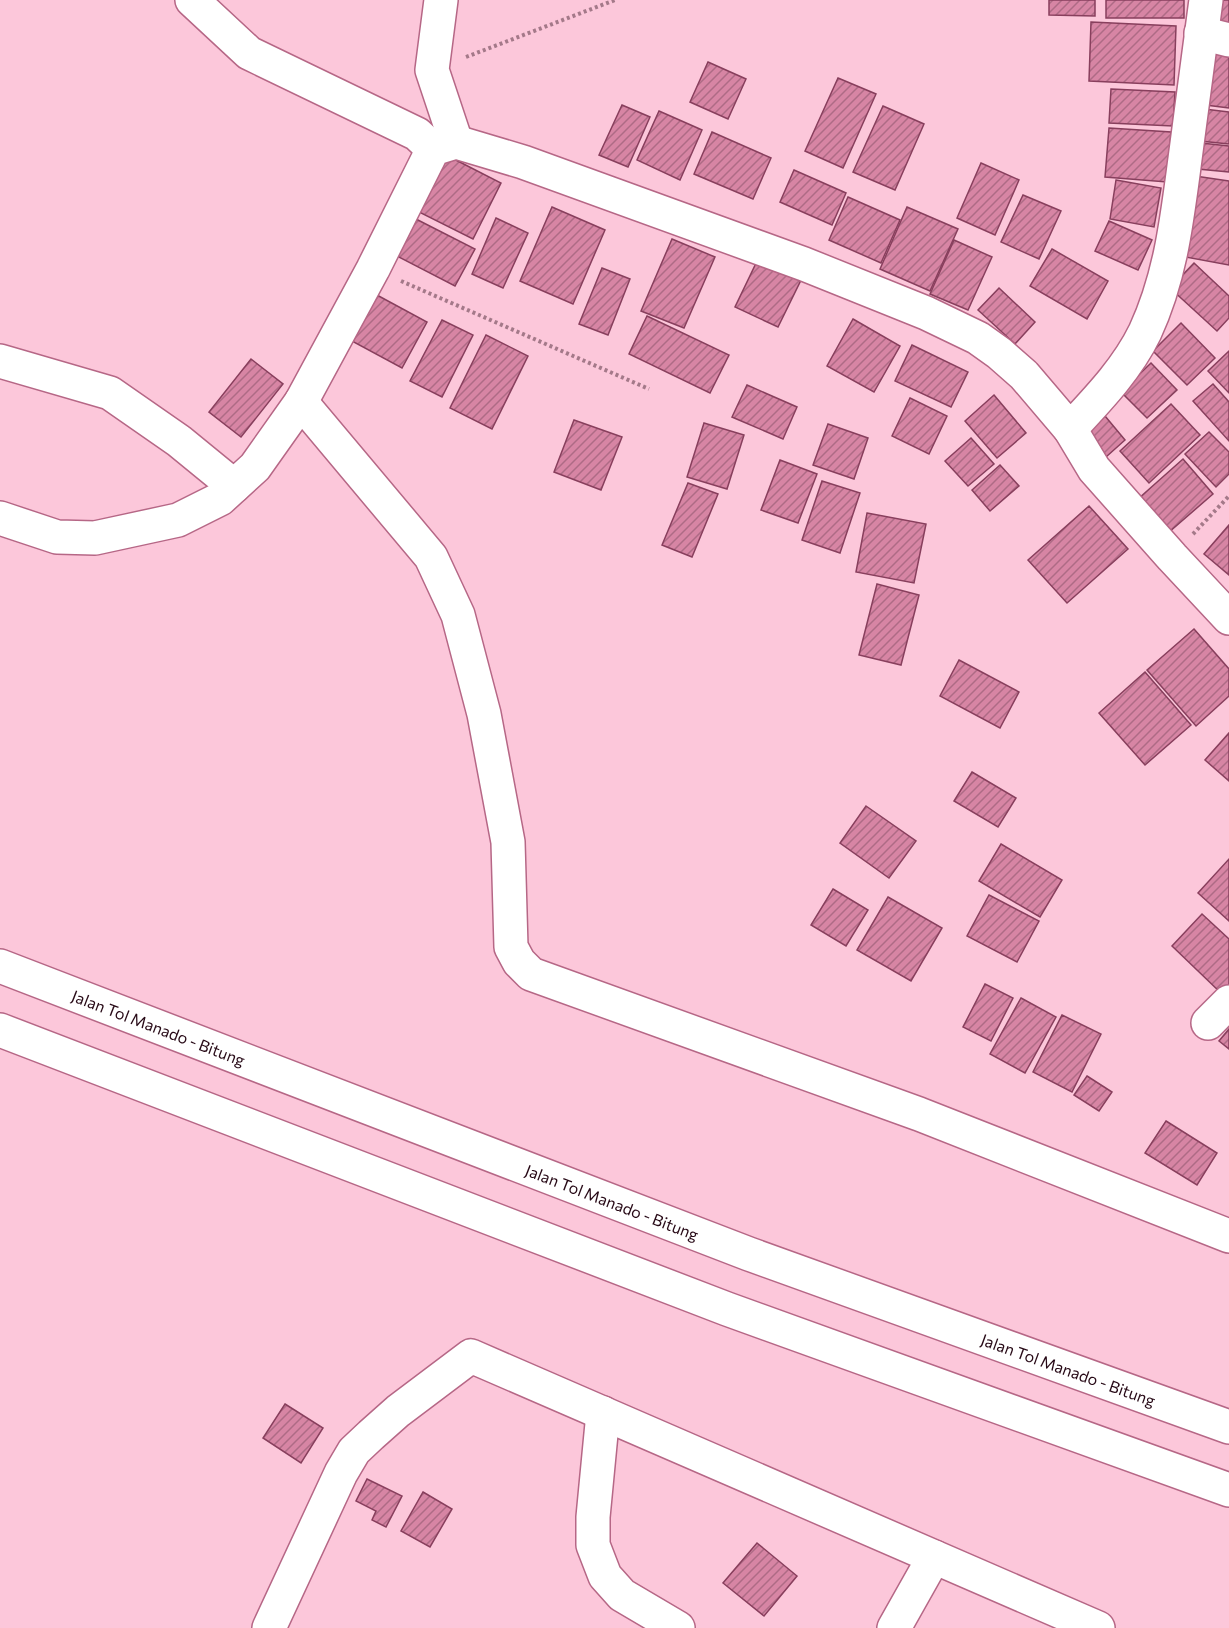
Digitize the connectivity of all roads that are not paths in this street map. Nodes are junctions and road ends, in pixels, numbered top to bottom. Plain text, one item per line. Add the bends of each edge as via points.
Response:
1 (192, 0) edge
2 (441, 0) edge
3 (1206, 0) edge
4 (1215, 36) edge
5 (445, 146) junction
6 (0, 361) edge
7 (301, 402) junction
8 (1070, 429) junction
9 (234, 486) junction
10 (0, 518) edge
11 (1229, 618) edge
12 (0, 966) edge
13 (0, 1030) edge
14 (1229, 1236) edge
15 (603, 1413) junction
16 (1229, 1427) edge
17 (1229, 1490) edge
18 (934, 1557) junction
19 (269, 1628) edge
20 (678, 1628) edge
21 (894, 1628) edge
22 (1098, 1628) edge

1 - 5 main road via 249,53
2 - 5 main road via 432,70
3 - 4 main road
4 - 8 main road via 1162,290 1128,361
5 - 7 main road
5 - 8 main road via 522,162 926,313 978,338 999,353 1024,375
6 - 9 main road via 110,393 180,441
7 - 9 main road via 255,467
7 - 14 main road via 431,557 458,615 484,714 508,842 511,947 531,974 919,1114
8 - 11 main road via 1094,470
9 - 10 main road via 220,499 178,520 95,538 57,537
12 - 16 main road, Jalan Tol Manado - Bitung via 738,1250
13 - 17 main road via 727,1310
15 - 18 main road
15 - 19 main road via 471,1356 398,1411 354,1451
15 - 20 main road via 592,1545 605,1576 622,1595
18 - 21 main road
18 - 22 main road

